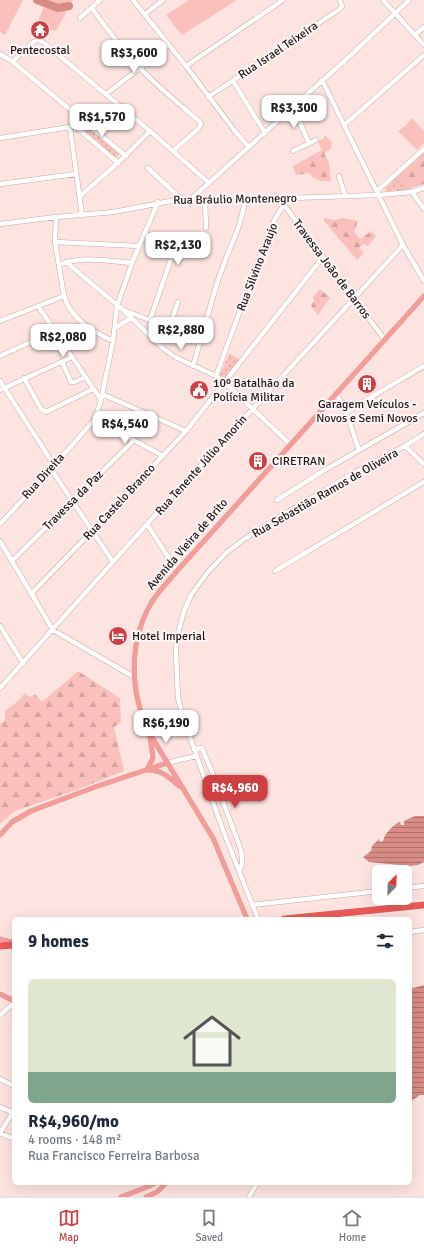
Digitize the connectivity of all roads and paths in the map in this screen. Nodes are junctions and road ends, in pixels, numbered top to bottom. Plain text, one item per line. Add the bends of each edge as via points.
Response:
1 (100, 0) edge
2 (133, 0) edge
3 (163, 0) edge
4 (283, 0) edge
5 (340, 0) edge
6 (383, 0) edge
7 (409, 0) edge
8 (92, 8) junction
9 (394, 13) junction
10 (145, 14) junction
11 (80, 18) dead end
12 (424, 27) edge
13 (415, 35) junction
14 (168, 44) junction
15 (424, 45) edge
16 (0, 54) edge
17 (424, 55) edge
18 (13, 62) junction
19 (186, 66) junction
20 (140, 68) junction
21 (322, 80) junction
22 (233, 81) junction
23 (106, 94) junction
24 (208, 97) junction
25 (293, 107) junction
26 (86, 123) junction
27 (344, 125) junction
28 (72, 127) junction
29 (150, 131) junction
30 (264, 133) junction
31 (0, 138) edge
32 (316, 140) dead end
33 (309, 143) junction
34 (249, 147) junction
35 (424, 149) edge
36 (173, 151) junction
37 (293, 151) dead end
38 (126, 156) junction
39 (118, 163) junction
40 (148, 168) dead end
41 (76, 174) junction
42 (339, 176) dead end
43 (209, 183) junction
44 (0, 184) edge
45 (424, 188) edge
46 (412, 192) junction
47 (378, 193) junction
48 (80, 196) junction
49 (345, 196) junction
50 (282, 198) junction
51 (181, 199) junction
52 (190, 199) junction
53 (246, 199) junction
54 (205, 201) junction
55 (158, 202) junction
56 (284, 205) junction
57 (424, 209) edge
58 (82, 215) junction
59 (56, 217) junction
60 (0, 224) edge
61 (206, 228) dead end
62 (144, 233) junction
63 (55, 242) junction
64 (404, 245) junction
65 (139, 246) junction
66 (323, 257) junction
67 (66, 262) junction
68 (132, 263) junction
69 (59, 265) junction
70 (424, 281) edge
71 (64, 296) junction
72 (424, 296) edge
73 (354, 299) junction
74 (178, 302) dead end
75 (38, 306) junction
76 (117, 306) junction
77 (122, 309) junction
78 (131, 318) junction
79 (150, 320) junction
80 (0, 321) edge
81 (115, 328) junction
82 (55, 331) junction
83 (385, 340) junction
84 (113, 341) junction
85 (0, 356) edge
86 (72, 357) junction
87 (62, 362) junction
88 (193, 366) junction
89 (424, 366) edge
90 (216, 376) junction
91 (86, 377) junction
92 (24, 378) junction
93 (0, 381) edge
94 (224, 382) junction
95 (2, 389) edge
96 (93, 389) junction
97 (336, 393) junction
98 (102, 394) junction
99 (101, 400) junction
100 (252, 409) junction
101 (346, 412) junction
102 (424, 413) edge
103 (95, 419) junction
104 (186, 431) junction
105 (424, 434) edge
106 (134, 440) junction
107 (290, 445) junction
108 (405, 446) junction
109 (359, 450) junction
110 (163, 456) junction
111 (424, 464) edge
112 (52, 467) junction
113 (424, 482) edge
114 (72, 500) junction
115 (277, 500) dead end
116 (0, 524) edge
117 (147, 524) junction
118 (92, 531) junction
119 (0, 541) edge
120 (12, 561) junction
121 (113, 562) junction
122 (176, 571) junction
123 (275, 571) dead end
124 (31, 594) junction
125 (0, 626) edge
126 (53, 630) junction
127 (23, 663) junction
128 (134, 677) junction
129 (0, 688) edge
130 (150, 734) junction
131 (194, 749) junction
132 (196, 756) junction
133 (168, 763) junction
134 (147, 770) junction
135 (185, 791) junction
136 (0, 833) edge
137 (239, 871) junction
138 (424, 886) edge
139 (412, 887) edge
140 (372, 892) edge
141 (252, 905) junction
142 (424, 905) edge
143 (246, 917) edge
144 (257, 917) edge
145 (304, 917) edge
146 (424, 930) edge
147 (412, 932) edge
148 (0, 944) edge
149 (12, 944) edge
150 (0, 994) edge
151 (12, 1001) edge
152 (12, 1004) edge
153 (0, 1015) edge
154 (0, 1079) edge
155 (12, 1085) edge
156 (0, 1107) edge
157 (12, 1112) edge
158 (12, 1116) edge
159 (0, 1133) edge
160 (12, 1138) edge
161 (152, 1185) edge
162 (164, 1185) edge
163 (256, 1185) edge
164 (121, 1197) edge
165 (146, 1197) edge
166 (250, 1197) edge

1 - 8 street
2 - 10 street
3 - 10 street
4 - 19 street
5 - 22 street, Rua Israel Teixeira via 340,9
6 - 9 street
7 - 9 street
8 - 11 street
8 - 20 street
9 - 13 street
9 - 21 street
10 - 14 street
12 - 13 street
13 - 15 street
14 - 19 street
14 - 20 street
16 - 18 street
17 - 27 street
18 - 23 street via 38,40
18 - 26 street
19 - 24 street
20 - 23 street
20 - 36 street via 200,121 198,129
21 - 25 street
21 - 27 street
22 - 24 street, Rua Israel Teixeira
22 - 30 street
23 - 29 street
24 - 34 street
25 - 30 street
25 - 33 street
26 - 28 street
26 - 38 street
27 - 47 street
28 - 31 street
28 - 39 street
28 - 41 street
29 - 36 street
29 - 38 street
30 - 34 street
32 - 33 street
33 - 37 street
34 - 43 street
35 - 47 street
36 - 43 street
38 - 39 street
39 - 48 street
40 - 51 street
41 - 44 street
41 - 48 street
42 - 49 street
43 - 52 street
45 - 46 street, Rua Bráulio Montenegro
46 - 47 street, Rua Bráulio Montenegro
46 - 57 street
47 - 49 street, Rua Bráulio Montenegro
47 - 64 street
48 - 58 street
49 - 50 street, Rua Bráulio Montenegro
50 - 53 street, Rua Bráulio Montenegro
50 - 56 street, Travessa João de Barros
51 - 52 street, Rua Bráulio Montenegro
51 - 55 street, Rua Bráulio Montenegro
52 - 54 street, Rua Bráulio Montenegro
53 - 54 street, Rua Bráulio Montenegro
53 - 88 street via 239,226 217,283
54 - 61 street
55 - 58 street, Rua Bráulio Montenegro via 114,212
55 - 62 street, Rua Direita
56 - 66 street, Travessa João de Barros
56 - 90 street, Rua Silvino Araujo via 269,232
58 - 59 street, Rua Bráulio Montenegro
59 - 60 street, Rua Bráulio Montenegro
59 - 63 street
62 - 65 street, Rua Direita
62 - 79 street via 173,247
63 - 65 street
63 - 69 street
64 - 70 street
64 - 73 street, Rua Tenente Júlio Amorin
65 - 68 street, Rua Direita
66 - 73 street, Travessa João de Barros
66 - 94 street, Rua Castelo Branco
67 - 68 street via 91,260
67 - 69 street
67 - 76 street
68 - 76 street, Rua Direita
69 - 71 street
71 - 75 street
71 - 84 street via 74,315 93,331
72 - 83 main road, Avenida Vieira de Brito
73 - 83 street, Travessa João de Barros
73 - 100 street, Rua Tenente Júlio Amorin
74 - 79 street via 169,326
75 - 80 street
75 - 82 street
76 - 77 street
76 - 81 street, Rua Direita
77 - 78 street
77 - 79 street
78 - 81 street
78 - 88 street via 164,349
81 - 84 street, Rua Direita
82 - 85 street
82 - 86 street
83 - 97 main road, Avenida Vieira de Brito
84 - 98 street, Rua Direita
86 - 87 street
86 - 91 street
87 - 91 street via 71,382
87 - 92 street
88 - 90 street
89 - 101 street
90 - 94 street
91 - 96 street
92 - 95 street
92 - 96 street via 41,409 46,412
93 - 95 street
94 - 100 street
94 - 104 street, Rua Castelo Branco
95 - 112 street
96 - 99 street
97 - 101 street
97 - 107 main road, Avenida Vieira de Brito
98 - 99 street, Rua Direita
98 - 104 street
99 - 103 street, Rua Direita
100 - 107 street
100 - 117 street, Rua Tenente Júlio Amorin
101 - 109 street
102 - 109 street, Rua Sebastião Ramos de Oliveira
103 - 106 street
103 - 112 street, Rua Direita
104 - 110 street, Rua Castelo Branco
105 - 108 street, Rua Sebastião Ramos de Oliveira
106 - 110 street
106 - 114 street, Travessa da Paz
107 - 122 main road, Avenida Vieira de Brito
108 - 111 street
108 - 131 street, Rua Sebastião Ramos de Oliveira via 264,526 226,553 191,595 177,637 176,652 178,698
109 - 115 street, Rua Sebastião Ramos de Oliveira
110 - 118 street, Rua Castelo Branco
112 - 114 street
112 - 116 street, Rua Direita
113 - 123 street
114 - 118 street
114 - 120 street, Travessa da Paz
117 - 121 street, Rua Tenente Júlio Amorin
117 - 122 street
118 - 121 street
118 - 124 street, Rua Castelo Branco
119 - 120 street
120 - 124 street
121 - 126 street, Rua Tenente Júlio Amorin
122 - 128 main road, Avenida Vieira de Brito via 155,598 143,620 135,650
124 - 126 street
125 - 127 street
126 - 127 street, Rua Tenente Júlio Amorin
126 - 128 street
127 - 129 street, Rua Tenente Júlio Amorin
128 - 130 main road, Avenida Vieira de Brito via 142,717
130 - 133 main road, Avenida Vieira de Brito
130 - 134 main road via 153,758
131 - 132 street, Rua Sebastião Ramos de Oliveira
131 - 137 street via 202,748 241,850 243,861
132 - 133 street
132 - 137 street, Rua Sebastião Ramos de Oliveira
133 - 134 main road
133 - 135 main road, Avenida Vieira de Brito
134 - 135 main road via 166,774
134 - 136 main road via 31,811 12,822
135 - 143 main road, Avenida Vieira de Brito via 213,838
137 - 141 street, Rua Sebastião Ramos de Oliveira
138 - 139 street
140 - 141 street
141 - 144 street, Rua Sebastião Ramos de Oliveira
142 - 145 highway
146 - 147 street
148 - 149 highway
150 - 151 main road
152 - 153 street
154 - 155 street
156 - 157 street
158 - 159 street
159 - 160 street
161 - 164 main road
162 - 165 main road
163 - 166 street

